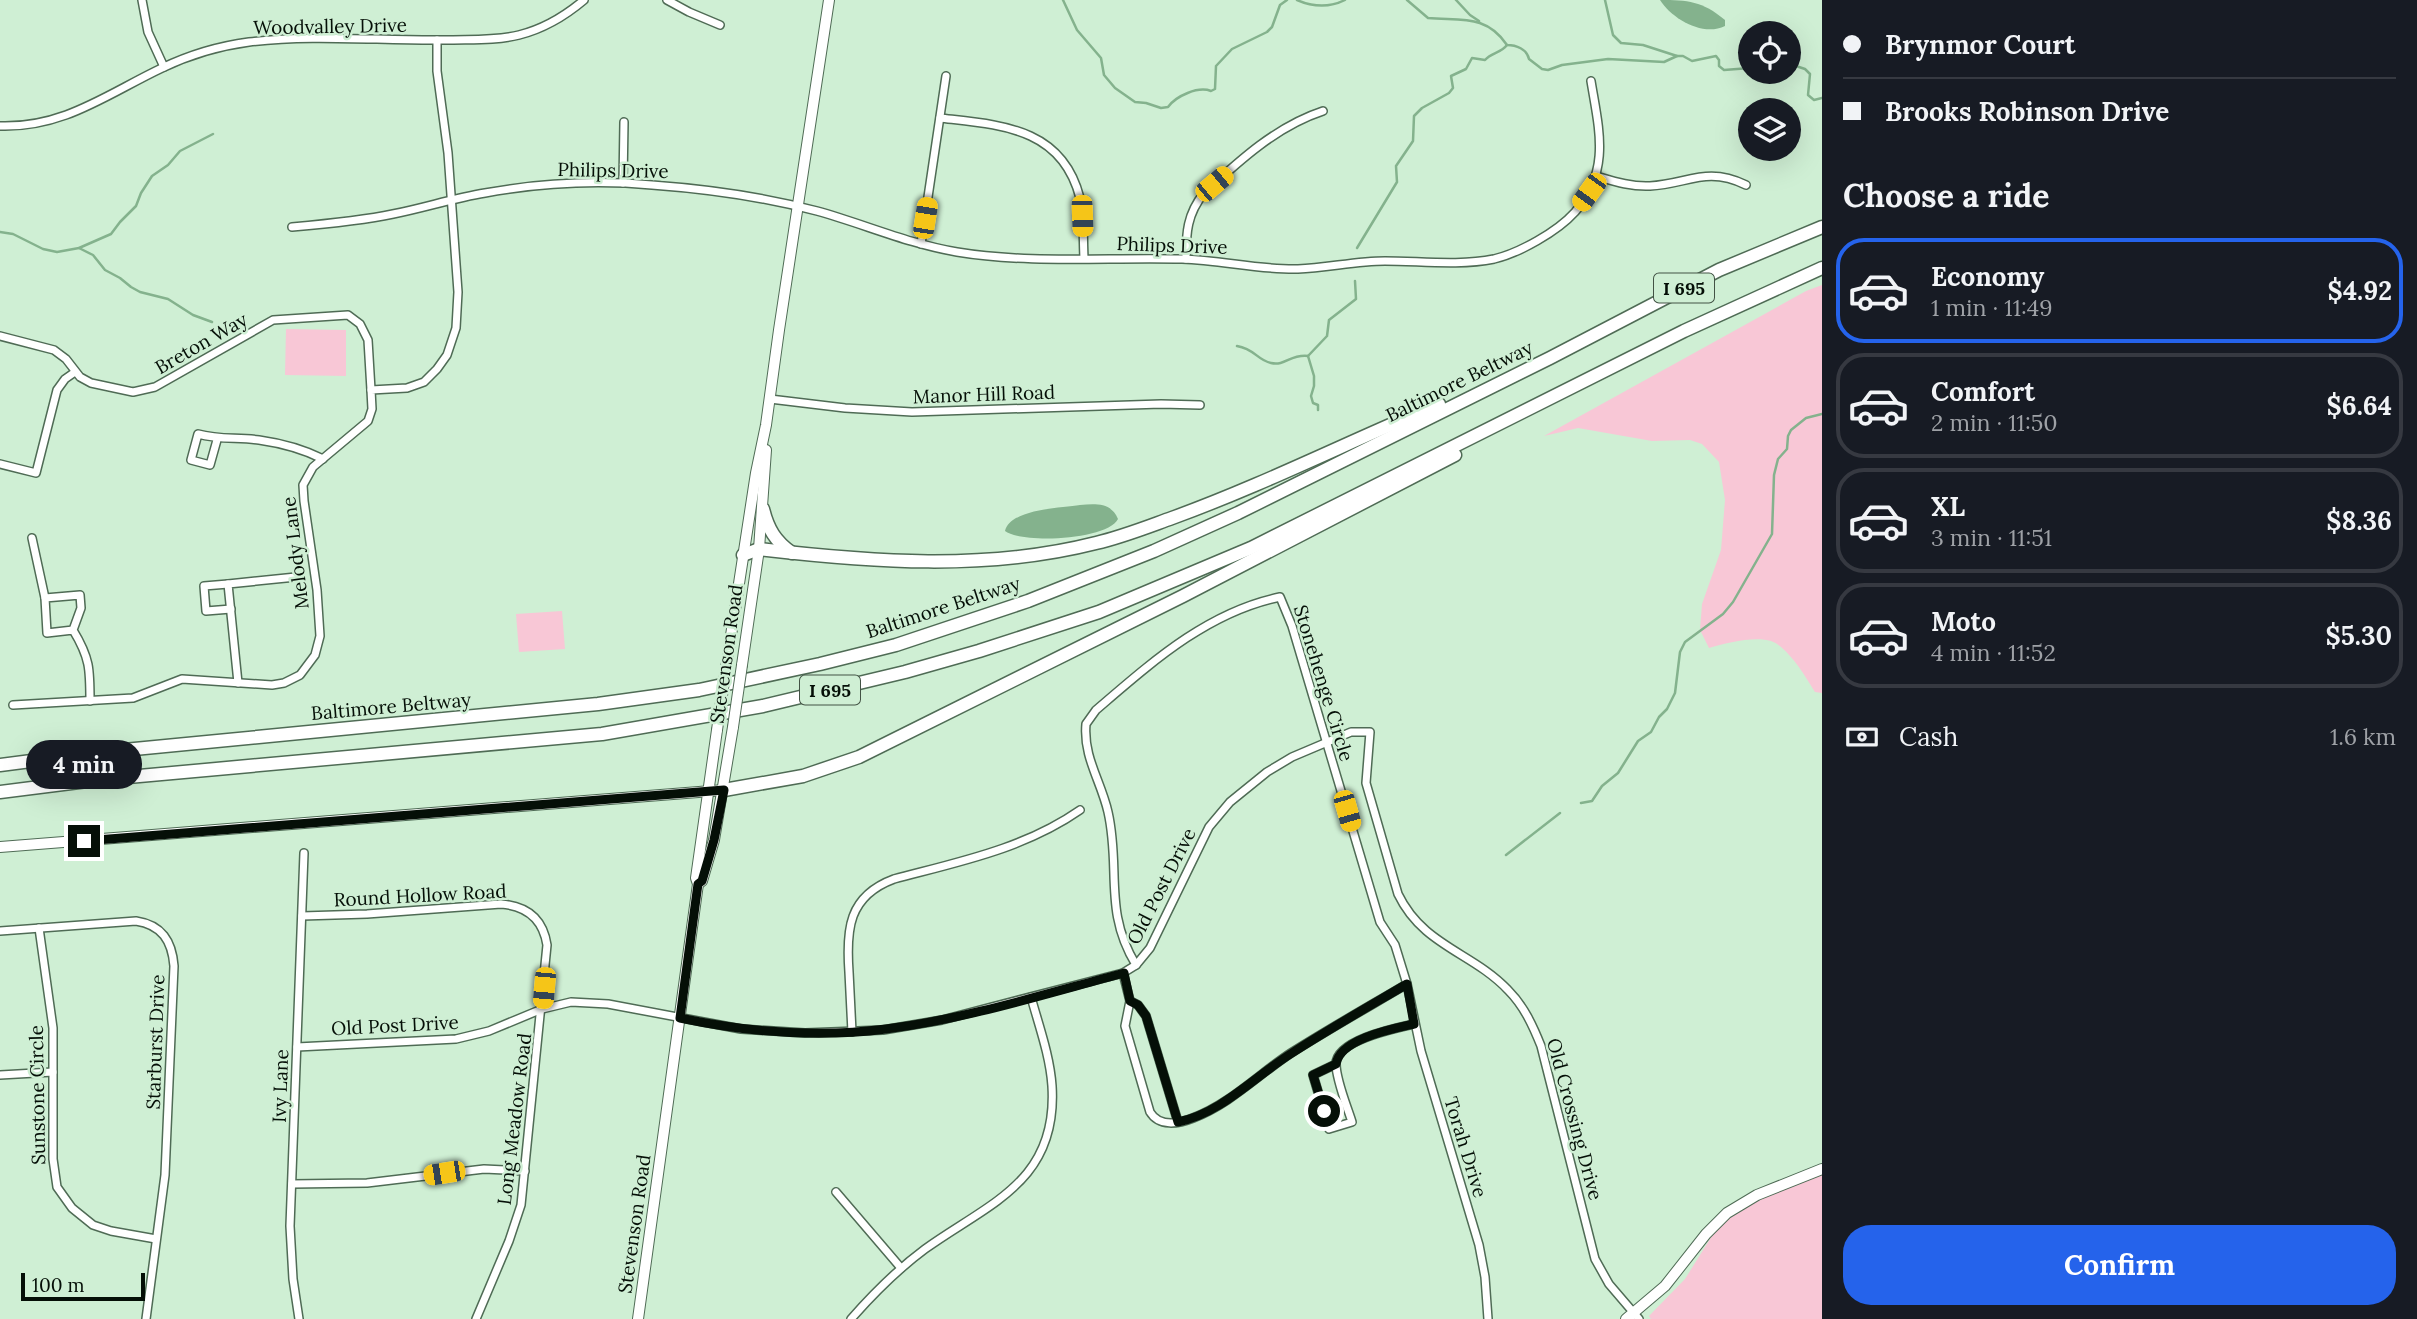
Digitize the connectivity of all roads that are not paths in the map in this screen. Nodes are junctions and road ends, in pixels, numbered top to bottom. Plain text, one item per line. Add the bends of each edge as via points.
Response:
1 (142, 0) edge
2 (584, 0) edge
3 (667, 0) edge
4 (829, 0) edge
5 (720, 25) dead end
6 (437, 40) junction
7 (163, 67) junction
8 (946, 76) dead end
9 (1591, 81) dead end
10 (1323, 111) dead end
11 (940, 118) junction
12 (624, 122) dead end
13 (0, 126) edge
14 (1596, 176) junction
15 (623, 183) junction
16 (1746, 185) dead end
17 (452, 199) junction
18 (799, 207) junction
19 (292, 227) dead end
20 (1822, 227) edge
21 (921, 244) junction
22 (1084, 258) junction
23 (1186, 259) junction
24 (1822, 268) edge
25 (0, 337) edge
26 (1550, 358) junction
27 (75, 372) junction
28 (1601, 372) junction
29 (371, 390) junction
30 (770, 399) junction
31 (1200, 405) dead end
32 (766, 425) junction
33 (217, 440) junction
34 (323, 459) junction
35 (0, 464) edge
36 (764, 509) junction
37 (32, 538) dead end
38 (759, 549) junction
39 (793, 553) junction
40 (743, 555) junction
41 (296, 578) dead end
42 (228, 584) junction
43 (45, 598) junction
44 (231, 609) junction
45 (73, 630) junction
46 (238, 683) junction
47 (90, 701) junction
48 (13, 705) dead end
49 (1370, 732) joint
50 (1327, 741) junction
51 (0, 765) edge
52 (724, 790) junction
53 (0, 792) edge
54 (709, 792) junction
55 (1080, 810) dead end
56 (0, 847) edge
57 (304, 853) dead end
58 (698, 884) junction
59 (302, 916) junction
60 (536, 918) joint
61 (39, 928) junction
62 (0, 931) edge
63 (1136, 965) junction
64 (1124, 973) junction
65 (1407, 984) junction
66 (1031, 997) junction
67 (1130, 1001) junction
68 (542, 1009) junction
69 (680, 1018) junction
70 (1414, 1024) junction
71 (852, 1032) junction
72 (297, 1047) junction
73 (1336, 1064) junction
74 (53, 1072) junction
75 (0, 1075) edge
76 (1178, 1122) junction
77 (1822, 1169) edge
78 (525, 1171) junction
79 (292, 1184) junction
80 (836, 1192) dead end
81 (156, 1239) junction
82 (901, 1268) junction
83 (1633, 1317) edge
84 (146, 1319) edge
85 (299, 1319) edge
86 (476, 1319) edge
87 (638, 1319) edge
88 (851, 1319) edge
89 (1488, 1319) edge

1 - 7 street via 148,32
2 - 6 street, Woodvalley Drive via 559,18 521,35
3 - 5 street
4 - 18 main road, Stevenson Road
6 - 7 street, Woodvalley Drive via 261,41 206,51
6 - 17 street
7 - 13 street, Woodvalley Drive via 56,120
8 - 11 street
9 - 14 street, Philips Drive via 1600,136
10 - 23 street via 1273,135 1204,193 1188,221
11 - 21 street
11 - 22 street via 1021,130 1055,152 1078,193
12 - 15 street
14 - 16 street via 1634,186 1717,175
14 - 23 street, Philips Drive via 1582,202 1561,225 1494,259 1365,262 1297,269
15 - 17 street, Philips Drive via 530,186
15 - 18 street, Philips Drive via 694,189
17 - 19 street, Philips Drive via 376,218
17 - 29 street via 458,301 447,355 432,375 415,386
18 - 21 street, Philips Drive
18 - 30 main road, Stevenson Road
20 - 26 highway, Baltimore Beltway / I 695 via 1719,270
21 - 22 street, Philips Drive via 989,256
22 - 23 street, Philips Drive
24 - 28 highway, I 695
25 - 27 street, Breton Way via 54,350
26 - 39 highway via 1256,485 1095,544 942,562 864,561
26 - 51 highway, Baltimore Beltway / I 695 via 1154,551 1028,601 896,645 699,690 598,704
27 - 29 street, Breton Way via 91,383 143,390 273,320 348,315 360,324 368,340
27 - 35 street via 57,390 36,473
28 - 52 highway via 1587,385 1332,520 898,739 803,776
28 - 53 highway, I 695 via 1170,584 979,652 905,672 763,706 602,734
29 - 34 street, Melody Lane via 368,421
30 - 31 street, Manor Hill Road via 912,412
30 - 32 main road, Stevenson Road
32 - 36 main road, Stevenson Road
32 - 40 main road, Stevenson Road
33 - 33 street via 198,434 191,460 210,465
33 - 34 street via 257,439
34 - 46 street, Melody Lane via 303,485 318,607 320,636 315,655 300,675 284,683
36 - 38 main road, Stevenson Road
36 - 39 highway via 775,539
37 - 43 street
38 - 39 highway
38 - 40 highway
38 - 52 main road, Stevenson Road, bridge
40 - 54 main road, Stevenson Road, bridge
41 - 42 street
42 - 44 street
42 - 44 street via 204,586 206,611
43 - 45 street via 47,633
43 - 45 street via 80,595 81,608
44 - 46 street
45 - 47 street via 88,658
46 - 47 street, Melody Lane via 182,679 133,698
47 - 48 street, Melody Lane
49 - 50 street, Old Post Drive via 1351,732
49 - 83 street, Old Crossing Drive via 1366,783 1398,894 1422,928 1497,980 1528,1016 1541,1046 1595,1259
50 - 63 street, Old Post Drive via 1267,772 1219,813 1150,948
50 - 63 street, Stonehenge Circle via 1280,597 1252,604 1189,636 1089,716 1086,747 1110,822 1116,917
50 - 65 street, Stonehenge Circle via 1380,922 1395,945
52 - 54 main road
52 - 58 main road, Stevenson Road via 714,840
54 - 56 main road
54 - 58 main road, Stevenson Road
55 - 71 street via 1025,841 894,879 865,897 852,917 847,939
57 - 59 street, Ivy Lane
58 - 69 main road, Stevenson Road
59 - 60 street, Round Hollow Road via 501,904 519,907
59 - 72 street, Ivy Lane
60 - 68 street, Long Meadow Road via 547,945
61 - 62 street, Starburst Drive
61 - 74 street, Sunstone Circle
61 - 81 street, Starburst Drive via 136,921 156,927 170,943 174,966 167,1150
63 - 64 street, Old Post Drive
64 - 66 street, Old Post Drive
64 - 67 street
65 - 70 street, Torah Drive
65 - 76 street via 1290,1054 1208,1111
66 - 71 street, Old Post Drive via 942,1020
66 - 82 street via 1052,1088 1051,1120 1042,1148 1009,1194
67 - 76 street via 1146,1016
67 - 76 street via 1125,1026 1150,1112 1163,1123
68 - 69 street, Old Post Drive via 589,1002
68 - 72 street, Old Post Drive via 456,1039
68 - 78 street, Long Meadow Road
69 - 71 street, Old Post Drive via 772,1031
69 - 87 main road, Stevenson Road
70 - 73 street via 1347,1047 1340,1051
70 - 89 street, Torah Drive via 1481,1255
72 - 79 street, Ivy Lane
73 - 73 street via 1352,1122 1329,1129 1313,1075
74 - 75 street
74 - 81 street, Sunstone Circle via 52,1159 57,1187 93,1225
77 - 83 main road via 1756,1195 1727,1213
78 - 79 street via 484,1169 367,1183
78 - 86 street, Long Meadow Road via 517,1222
79 - 85 street, Ivy Lane via 291,1252
80 - 82 street
81 - 84 street, Starburst Drive
82 - 88 street

